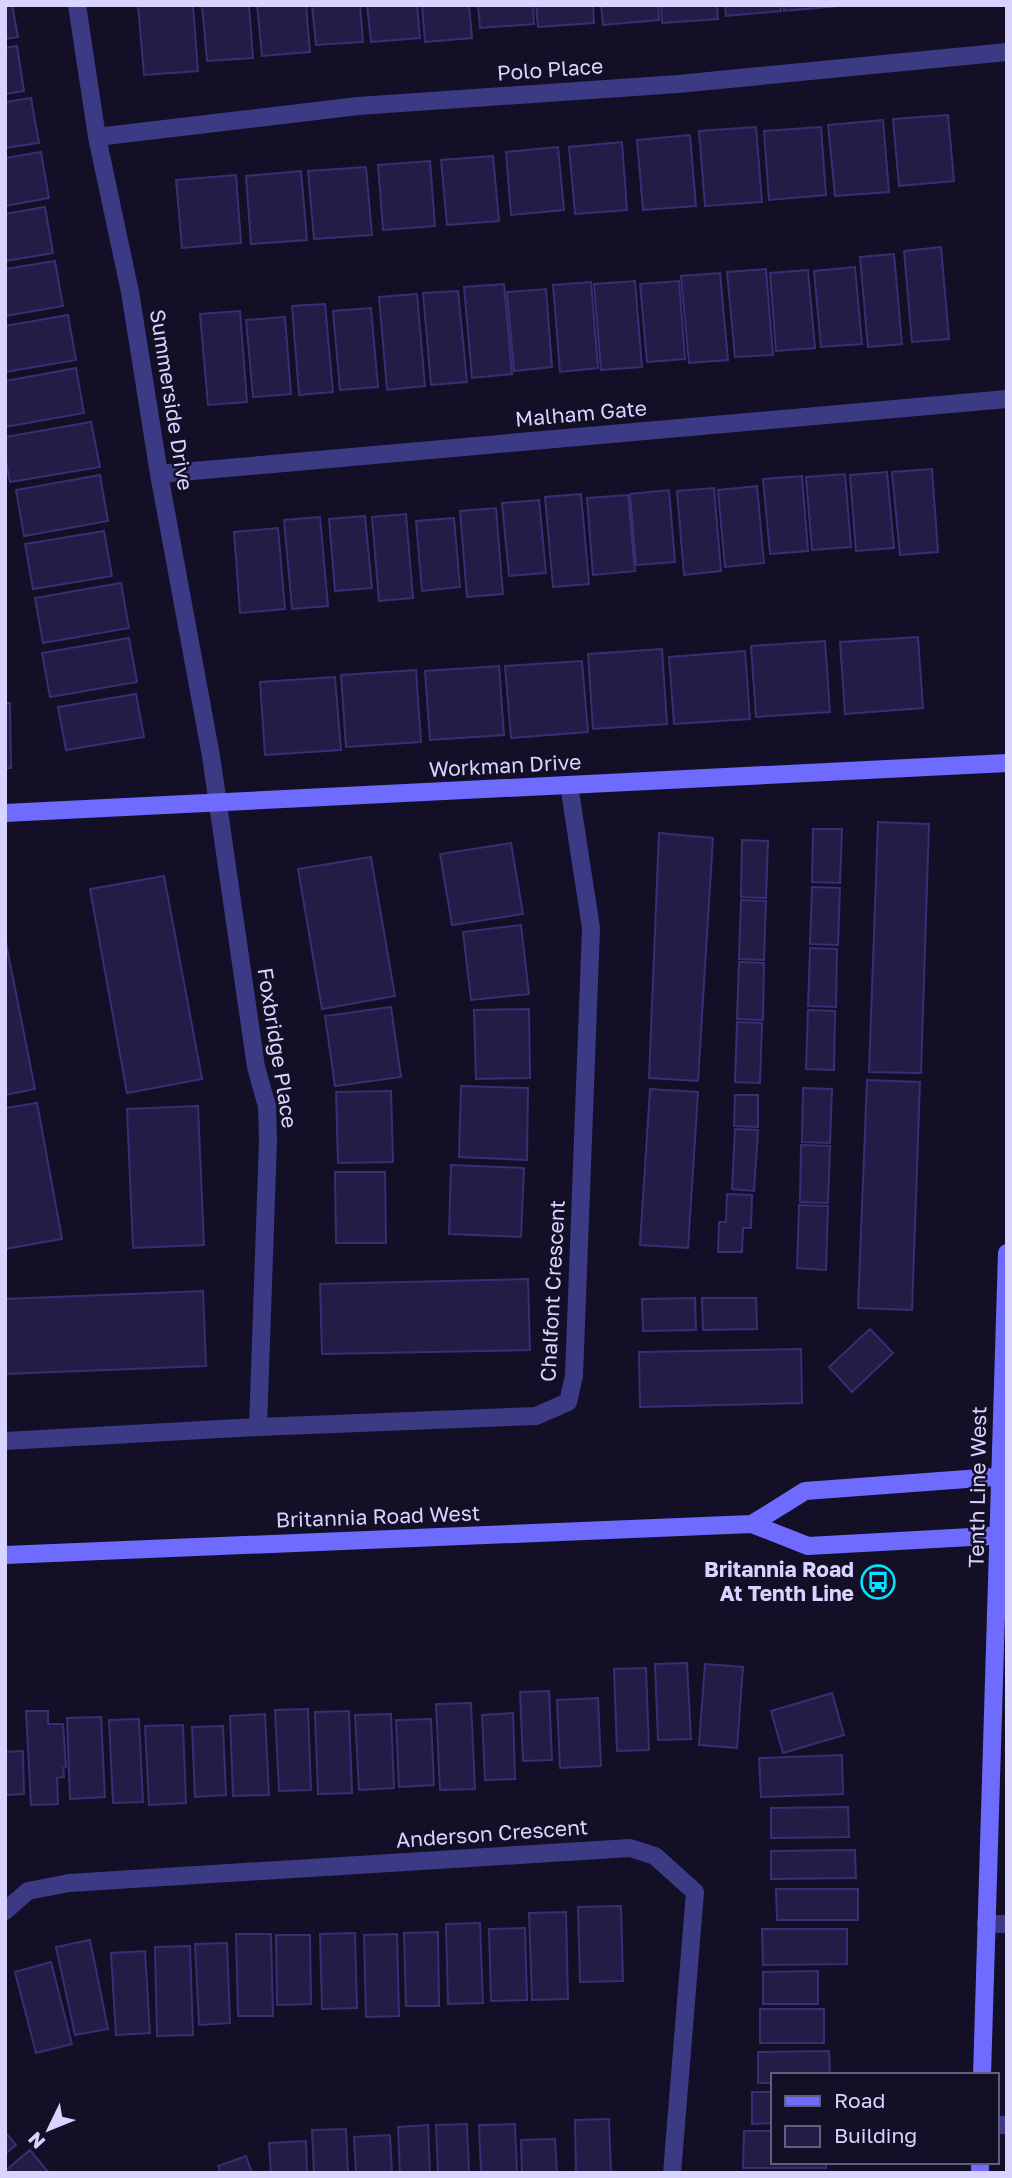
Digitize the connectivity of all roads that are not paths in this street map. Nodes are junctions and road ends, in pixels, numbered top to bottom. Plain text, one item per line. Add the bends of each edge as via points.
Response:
1 (77, 5) edge
2 (1007, 52) edge
3 (97, 137) junction
4 (1007, 399) edge
5 (159, 474) junction
6 (1007, 764) edge
7 (569, 785) junction
8 (219, 803) junction
9 (5, 813) edge
10 (1007, 1253) edge
11 (258, 1427) junction
12 (5, 1441) edge
13 (1004, 1477) edge
14 (752, 1524) junction
15 (1003, 1535) edge
16 (5, 1555) edge
17 (1000, 1723) edge
18 (5, 1911) edge
19 (986, 1924) junction
20 (1007, 1924) edge
21 (982, 2073) edge
22 (672, 2173) edge

1 - 3 street, Summerside Drive
2 - 3 street, Polo Place via 678,83 358,106
3 - 5 street, Summerside Drive via 130,292
4 - 5 street, Malham Gate
5 - 8 street, Summerside Drive
6 - 7 street, Workman Drive
7 - 8 street, Workman Drive
7 - 11 street, Chalfont Crescent via 591,928 574,1376 568,1402 536,1416
8 - 9 street, Workman Drive
8 - 11 street, Foxbridge Place via 256,1067 267,1106
10 - 13 street, Tenth Line West
11 - 12 street, Chalfont Crescent
13 - 14 street, Britannia Road West via 805,1491
13 - 15 street, Tenth Line West
14 - 15 street, Britannia Road West via 808,1546
14 - 16 street, Britannia Road West
15 - 17 street, Tenth Line West
17 - 19 street, Tenth Line West
18 - 22 street, Anderson Crescent via 27,1891 69,1884 630,1848 655,1856 695,1892
19 - 20 street
19 - 21 street, Tenth Line West

